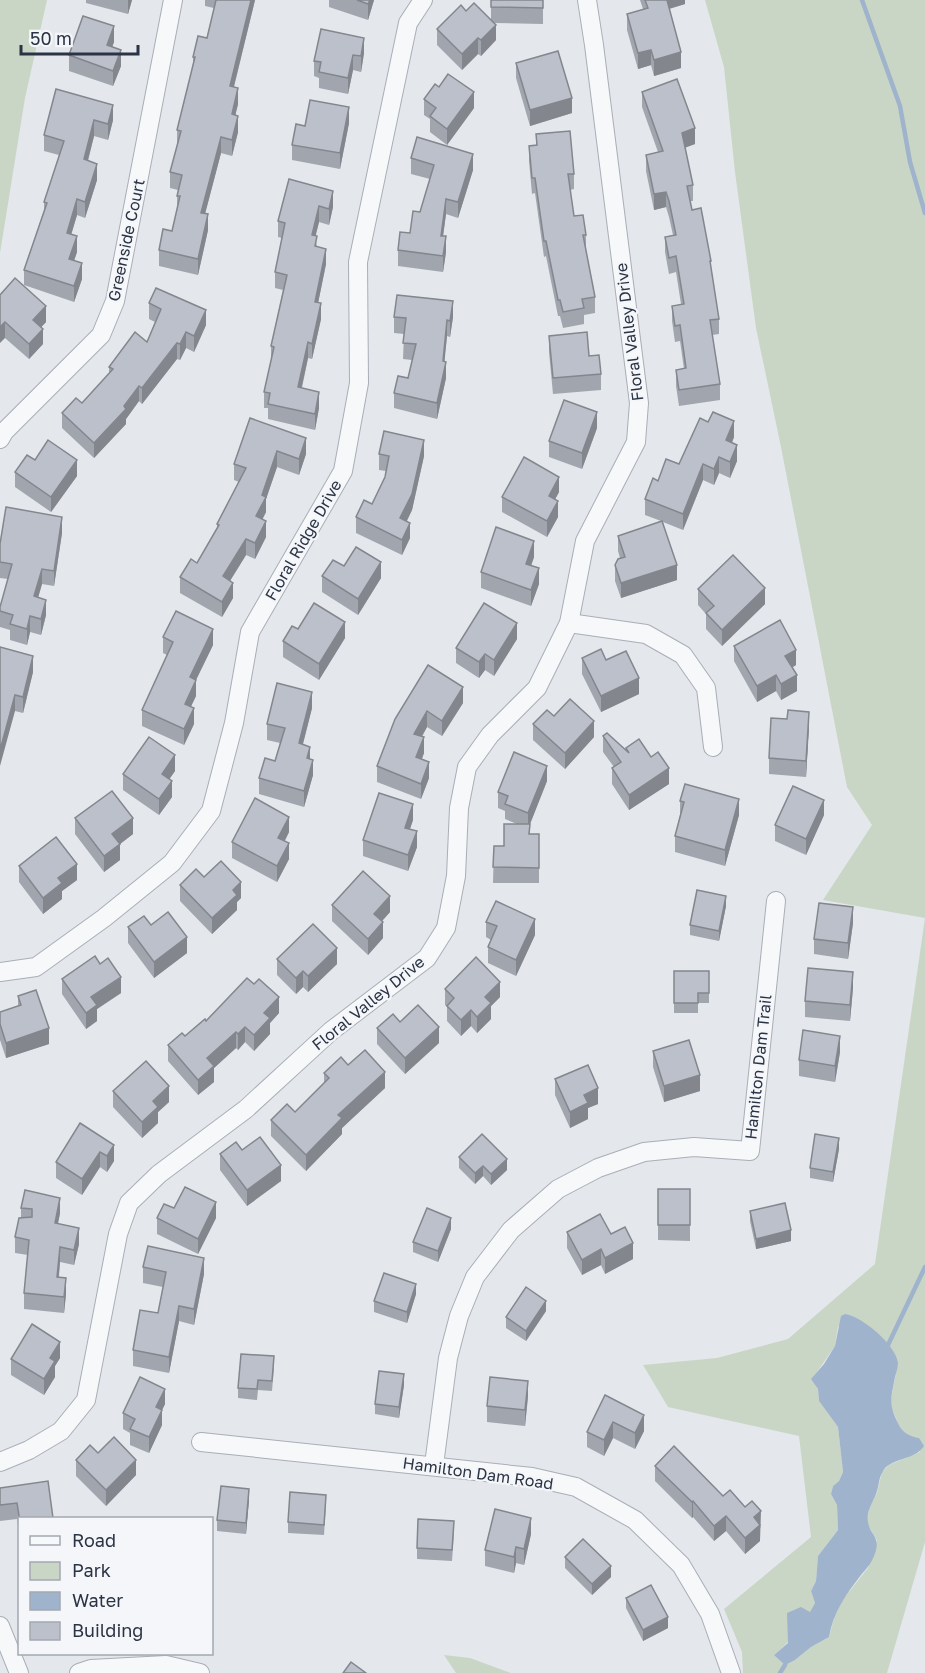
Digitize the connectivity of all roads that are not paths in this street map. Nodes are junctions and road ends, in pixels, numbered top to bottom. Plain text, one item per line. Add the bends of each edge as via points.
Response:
1 (173, 0) edge
2 (423, 0) edge
3 (587, 0) edge
4 (0, 439) edge
5 (569, 622) junction
6 (713, 747) dead end
7 (776, 901) dead end
8 (0, 972) edge
9 (201, 1442) dead end
10 (0, 1462) edge
11 (434, 1466) junction
12 (0, 1626) edge
13 (19, 1673) edge
14 (79, 1673) edge
15 (200, 1673) edge
16 (731, 1673) edge

1 - 4 street, Greenside Court via 115,301 101,335
2 - 8 street, Floral Ridge Drive via 408,23 358,262 359,383 343,471 250,632 234,723 212,811 172,863 104,918 36,967
3 - 5 street, Floral Valley Drive via 639,403 636,442 585,541
5 - 6 street via 646,634 683,656 706,688
5 - 10 street, Floral Valley Drive via 537,688 490,735 467,767 459,808 456,876 446,928 427,958 331,1031 246,1109 159,1174 129,1203 118,1234 86,1400 61,1431
7 - 11 street, Hamilton Dam Trail via 750,1151 694,1147 644,1152 598,1168 558,1189 511,1230 476,1277 459,1316 448,1358
9 - 11 street, Hamilton Dam Road
11 - 16 street, Hamilton Dam Road via 532,1477 576,1487 634,1520 681,1565 710,1614
12 - 13 street
14 - 15 street via 166,1665

